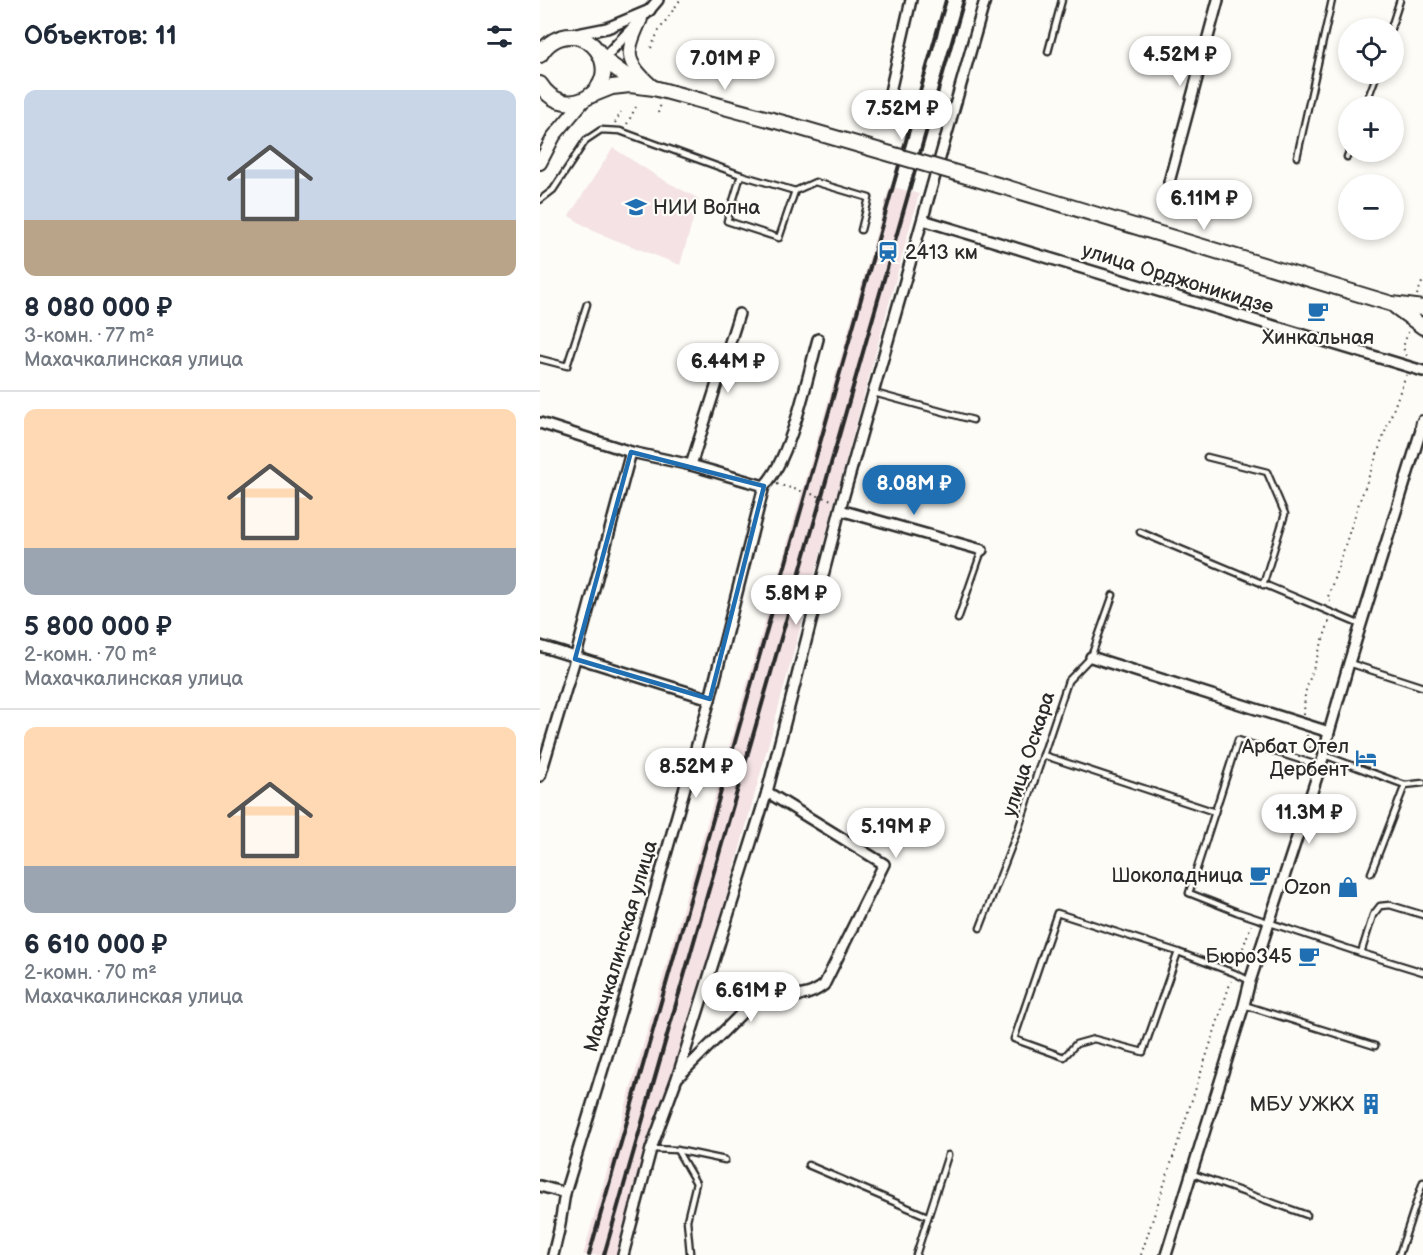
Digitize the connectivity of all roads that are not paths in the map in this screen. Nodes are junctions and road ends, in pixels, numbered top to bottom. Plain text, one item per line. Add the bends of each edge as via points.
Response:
1 (658, 0) edge
2 (910, 0) edge
3 (985, 0) edge
4 (1062, 0) edge
5 (1218, 0) edge
6 (1332, 0) edge
7 (1400, 0) edge
8 (645, 15) junction
9 (1394, 18) edge
10 (569, 36) junction
11 (1048, 52) dead end
12 (540, 55) edge
13 (603, 59) junction
14 (540, 84) edge
15 (654, 88) junction
16 (890, 92) dead end
17 (588, 98) junction
18 (1297, 157) dead end
19 (540, 163) edge
20 (741, 175) junction
21 (1169, 182) dead end
22 (795, 191) junction
23 (540, 201) edge
24 (923, 220) junction
25 (861, 230) dead end
26 (586, 304) dead end
27 (1416, 311) edge
28 (739, 314) dead end
29 (1423, 327) edge
30 (818, 339) dead end
31 (540, 358) edge
32 (1423, 371) edge
33 (873, 393) junction
34 (973, 420) dead end
35 (540, 423) edge
36 (1423, 425) edge
37 (632, 452) junction
38 (1207, 457) dead end
39 (691, 465) junction
40 (766, 484) junction
41 (840, 510) junction
42 (1140, 532) dead end
43 (982, 550) joint
44 (1263, 585) junction
45 (1113, 595) dead end
46 (958, 619) dead end
47 (1361, 625) junction
48 (540, 646) edge
49 (1091, 657) junction
50 (575, 658) junction
51 (1349, 663) junction
52 (1423, 687) edge
53 (710, 699) junction
54 (1329, 732) junction
55 (1043, 755) junction
56 (1324, 755) junction
57 (1318, 765) junction
58 (540, 776) edge
59 (1423, 783) edge
60 (1405, 785) junction
61 (767, 792) junction
62 (1215, 812) junction
63 (1371, 873) dead end
64 (1423, 915) edge
65 (1267, 922) junction
66 (980, 928) dead end
67 (1178, 952) junction
68 (1361, 952) junction
69 (1423, 972) edge
70 (1250, 981) junction
71 (1244, 1005) junction
72 (1375, 1046) dead end
73 (677, 1078) junction
74 (651, 1149) junction
75 (677, 1150) junction
76 (948, 1155) dead end
77 (725, 1160) dead end
78 (808, 1165) dead end
79 (1190, 1173) junction
80 (1423, 1182) edge
81 (540, 1186) edge
82 (565, 1192) junction
83 (1307, 1215) dead end
84 (927, 1216) junction
85 (690, 1253) dead end
86 (553, 1255) edge
87 (623, 1255) edge
88 (916, 1255) edge
89 (1166, 1255) edge
90 (1399, 1255) edge

1 - 8 street
2 - 16 street
3 - 24 street
4 - 11 lane
5 - 21 street
6 - 18 lane
7 - 9 lane
8 - 10 street
8 - 13 street
8 - 15 street via 630,45 629,57 633,67
10 - 12 main road via 548,44
10 - 13 main road via 586,40
13 - 15 main road via 625,75
13 - 17 main road via 603,77
14 - 17 main road via 546,93 564,103
15 - 17 main road via 612,87
15 - 27 main road, bridge via 1008,188
17 - 19 street via 554,136
20 - 22 lane
20 - 22 lane via 728,221 779,238
20 - 23 lane via 620,130 601,130 586,140 553,190
22 - 25 lane via 815,182 869,198
24 - 32 street, улица Орджоникидзе
24 - 33 street
26 - 31 lane via 567,366
27 - 29 main road
28 - 39 street
30 - 40 street, Махачкалинская улица via 794,424 774,475
33 - 34 lane
33 - 41 street
35 - 37 street
36 - 47 street
37 - 39 street
37 - 50 street
38 - 44 lane via 1267,472 1285,514
39 - 40 street
40 - 53 street, Махачкалинская улица
41 - 43 street
41 - 61 street
42 - 44 lane
43 - 46 lane
44 - 47 lane
45 - 49 lane, улица Оскара
47 - 51 street
48 - 50 street
49 - 54 street
49 - 55 lane, улица Оскара via 1068,681
50 - 53 street
50 - 58 street
51 - 52 lane
51 - 54 street
53 - 82 street, Махачкалинская улица
54 - 56 street
55 - 62 lane
55 - 66 lane, улица Оскара
56 - 57 street
56 - 60 lane
57 - 62 lane via 1238,740
57 - 65 street
59 - 60 lane
60 - 63 lane
61 - 73 street
61 - 73 street via 884,864 824,985 813,994 796,996 763,992
62 - 65 lane via 1189,893
64 - 68 lane via 1390,905 1380,906 1373,915
65 - 68 lane
65 - 70 street
67 - 67 lane via 1143,1052 1094,1039 1076,1044 1064,1057 1014,1039 1057,913
67 - 70 lane
68 - 69 lane
70 - 71 street
71 - 72 lane
71 - 79 street
73 - 74 street
74 - 75 lane
74 - 87 street
75 - 77 lane
75 - 85 lane via 696,1182 687,1220
76 - 84 lane
78 - 84 lane
79 - 83 lane
79 - 89 street
80 - 90 lane
81 - 82 street
82 - 86 street, Махачкалинская улица
84 - 88 lane

